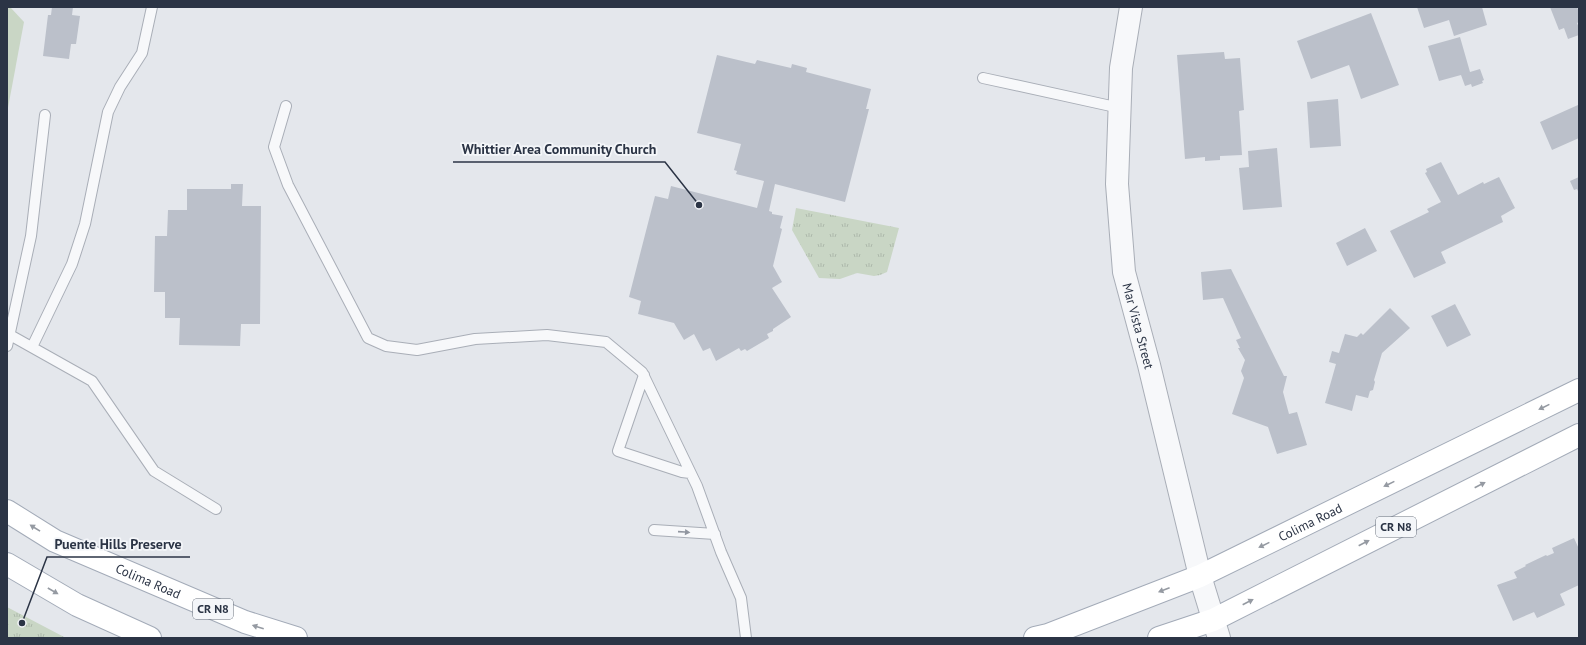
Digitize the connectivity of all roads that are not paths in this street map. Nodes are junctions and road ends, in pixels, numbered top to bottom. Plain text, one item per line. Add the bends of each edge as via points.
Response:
1 (152, 7) edge
2 (1131, 7) edge
3 (984, 78) dead end
4 (286, 106) dead end
5 (1120, 108) junction
6 (45, 115) dead end
7 (10, 335) junction
8 (7, 346) edge
9 (32, 347) junction
10 (644, 375) junction
11 (1579, 390) edge
12 (1579, 435) edge
13 (690, 473) junction
14 (216, 509) dead end
15 (7, 511) edge
16 (654, 530) dead end
17 (715, 534) junction
18 (7, 564) edge
19 (1200, 576) junction
20 (1216, 629) edge
21 (150, 638) edge
22 (296, 638) edge
23 (746, 638) edge
24 (1035, 638) edge
25 (1159, 638) edge

1 - 9 lane via 142,53 120,87 108,112 85,224 72,264
2 - 5 street, Mar Vista Street via 1121,68
3 - 5 lane
4 - 10 lane via 274,147 288,185 368,338 386,346 417,350 475,339 547,335 606,342
5 - 19 street, Mar Vista Street via 1117,184 1124,272
6 - 7 lane via 31,236
7 - 8 lane
7 - 9 lane
9 - 14 lane via 92,381 154,471
10 - 13 lane
10 - 13 lane via 618,451
11 -> 19 main road, Colima Road
20 -> 12 main road, CR N8
13 - 17 lane
22 -> 15 main road, Colima Road / CR N8 via 245,622 62,544
16 -> 17 lane
17 - 23 lane via 741,598
18 -> 21 main road via 78,605
19 - 20 street, Mar Vista Street
19 -> 24 main road, Colima Road
20 - 25 main road, CR N8

